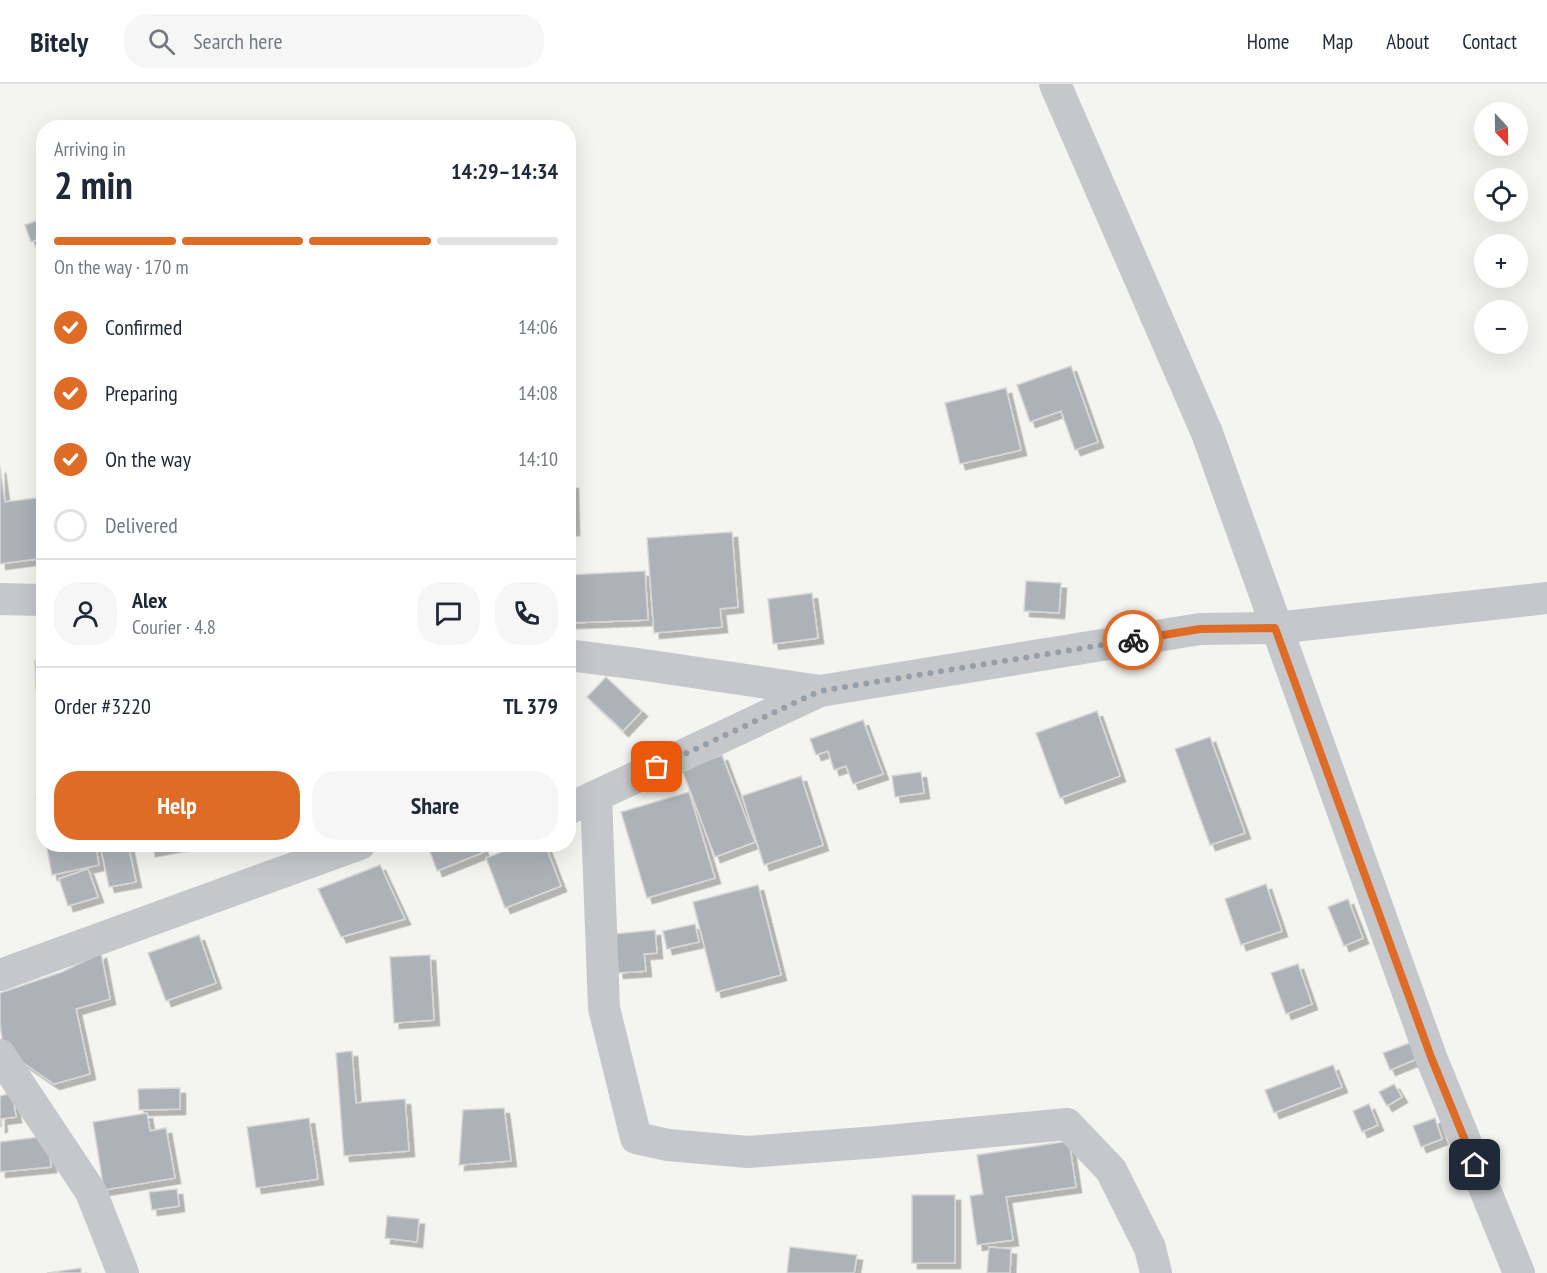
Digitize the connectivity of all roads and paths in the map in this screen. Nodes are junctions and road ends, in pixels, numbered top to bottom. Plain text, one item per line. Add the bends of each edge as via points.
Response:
1 (1055, 84) edge
2 (1547, 598) edge
3 (0, 599) edge
4 (36, 600) edge
5 (1275, 628) junction
6 (576, 656) edge
7 (820, 691) junction
8 (582, 802) edge
9 (338, 852) edge
10 (0, 975) edge
11 (0, 1054) edge
12 (123, 1273) edge
13 (1156, 1273) edge
14 (1519, 1273) edge

1 - 5 street via 1206,433
2 - 5 street
3 - 4 street
5 - 7 street via 1200,629
5 - 14 street via 1431,1057
6 - 7 street
7 - 8 street
8 - 13 street via 604,1008 636,1137 668,1145 748,1152 1067,1124 1111,1170 1150,1248
9 - 10 street
11 - 12 street via 91,1192

